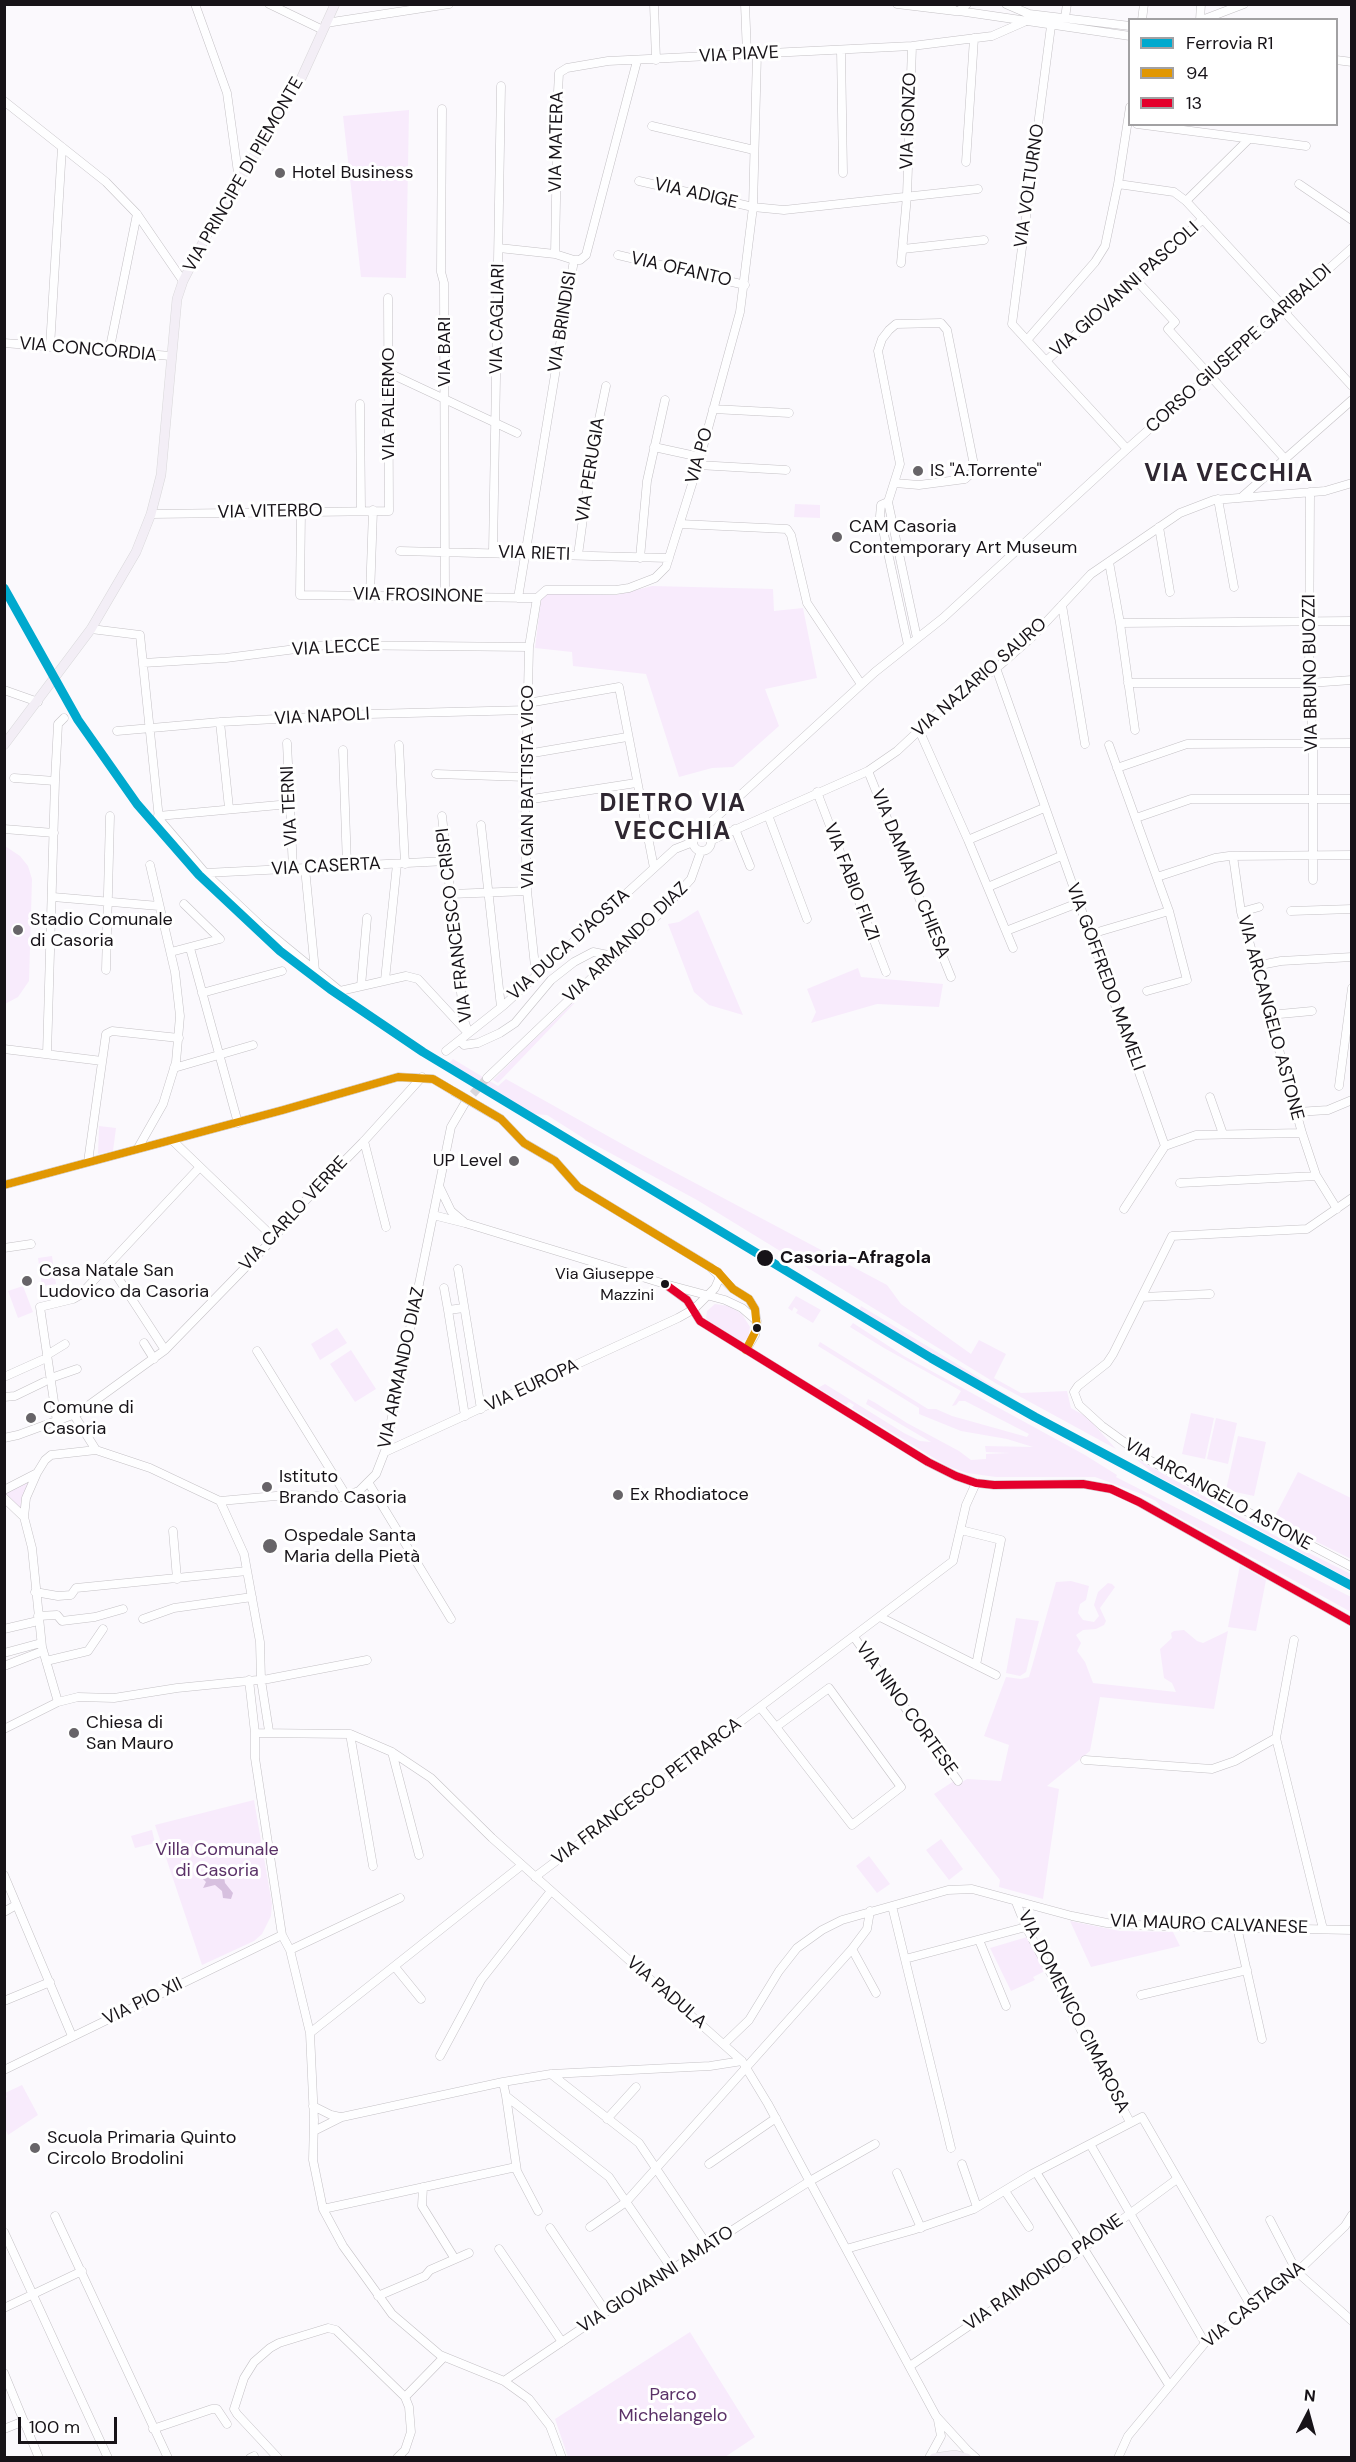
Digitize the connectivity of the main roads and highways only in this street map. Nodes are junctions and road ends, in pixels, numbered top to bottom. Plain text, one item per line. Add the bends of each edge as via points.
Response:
1 (334, 4) edge
2 (5, 743) edge
3 (934, 2457) edge
4 (967, 2457) edge

1 - 2 main road, VIA PRINCIPE DI PIEMONTE via 300,81 214,221 183,281 177,299 161,475 136,552 92,629
3 - 4 main road

